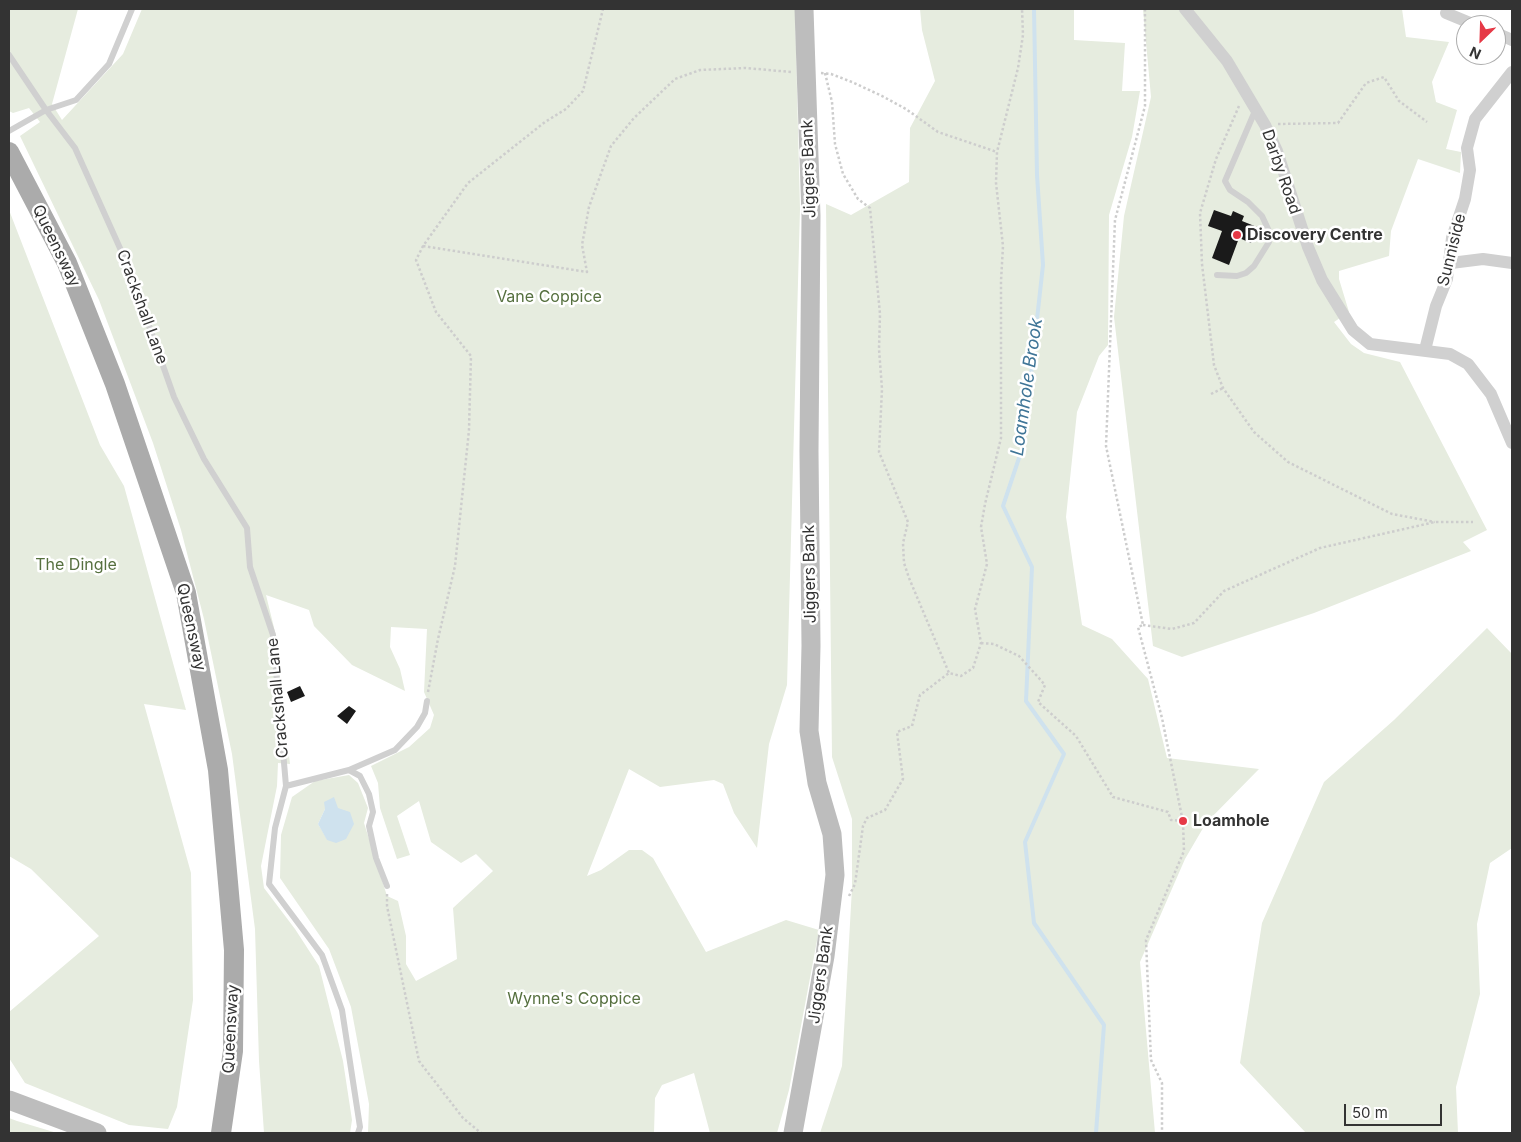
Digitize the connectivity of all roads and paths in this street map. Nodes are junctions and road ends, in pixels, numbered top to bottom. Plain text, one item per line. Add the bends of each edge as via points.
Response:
1 (132, 9) edge
2 (603, 9) edge
3 (804, 9) edge
4 (1022, 9) edge
5 (1145, 9) edge
6 (1185, 9) edge
7 (9, 55) edge
8 (815, 72) junction
9 (1512, 72) edge
10 (1246, 92) junction
11 (46, 110) junction
12 (1256, 110) junction
13 (1427, 122) dead end
14 (1265, 125) junction
15 (9, 131) edge
16 (9, 152) edge
17 (997, 152) junction
18 (423, 246) junction
19 (1451, 262) junction
20 (1512, 263) edge
21 (1217, 275) dead end
22 (1425, 350) junction
23 (1223, 388) junction
24 (1211, 394) dead end
25 (1512, 443) edge
26 (1436, 522) junction
27 (1473, 522) dead end
28 (1143, 624) junction
29 (981, 643) junction
30 (949, 673) junction
31 (427, 701) joint
32 (349, 770) junction
33 (286, 786) junction
34 (1183, 821) junction
35 (387, 886) joint
36 (832, 901) junction
37 (9, 1100) edge
38 (97, 1133) edge
39 (221, 1133) edge
40 (358, 1133) edge
41 (481, 1133) edge
42 (793, 1133) edge
43 (1162, 1133) edge

1 - 11 lane via 109,64 76,100
2 - 18 path via 583,91 566,109 468,183
3 - 8 street, Jiggers Bank
4 - 17 path via 1023,34 1018,68
5 - 28 path via 1145,106 1115,220 1106,446
6 - 10 street, Darby Road
7 - 11 lane, Crackshall Lane
8 - 17 path via 852,82 906,109 938,132
8 - 18 path via 746,68 700,70 675,79 634,118 611,146 589,207 582,245 587,272
8 - 30 path via 832,102 835,144 843,174 858,199 870,208 880,314 882,389 879,452 908,522 903,543 906,570
8 - 36 street, Jiggers Bank via 811,216 809,731 818,783 832,834
9 - 19 street, Sunniside via 1475,119 1467,148 1470,170 1467,189 1452,238
10 - 12 street, Darby Road
10 - 23 path via 1216,158 1200,213 1202,264 1214,366
11 - 15 lane
11 - 33 lane, Crackshall Lane via 75,148 128,266 174,398 204,459 247,528 250,567 273,635
12 - 14 street, Darby Road
12 - 21 lane via 1226,181 1230,190 1248,202 1267,222 1269,242 1246,273
13 - 14 path via 1399,101 1384,77 1366,83 1338,123
14 - 22 street, Darby Road via 1322,280 1353,330 1370,344
16 - 39 main road, Queensway via 70,272 115,384 186,594 218,770 234,950 233,1050
17 - 29 path via 996,183 1003,246 1000,281 1001,438 981,527 988,564 975,609
18 - 31 path via 416,260 436,312 471,356 469,430 455,566
19 - 20 street via 1483,259
19 - 22 street, Sunniside
22 - 25 street, Darby Road via 1450,354 1468,364 1492,394
23 - 24 path
23 - 26 path via 1254,432 1288,462 1392,514
26 - 27 path
26 - 28 path via 1320,548 1224,591 1194,623 1172,629
28 - 34 path via 1138,627 1162,718
29 - 30 path via 973,668 962,676
29 - 34 path via 994,644 1019,656 1045,685 1038,702 1076,736 1113,797 1168,812 1171,820
30 - 36 path via 920,696 912,726 897,732 903,779 885,810 867,818 862,826 855,884 847,899
31 - 32 lane via 417,727 395,750
32 - 33 lane
32 - 35 lane via 360,776 369,794 373,812 369,826
33 - 40 lane, Crackshall Lane via 275,828 269,884 322,955 342,1010 360,1127
34 - 43 path via 1184,851 1146,940 1151,1060 1162,1083
35 - 41 path via 387,906 420,1061 463,1118
36 - 42 street, Jiggers Bank
37 - 38 street

